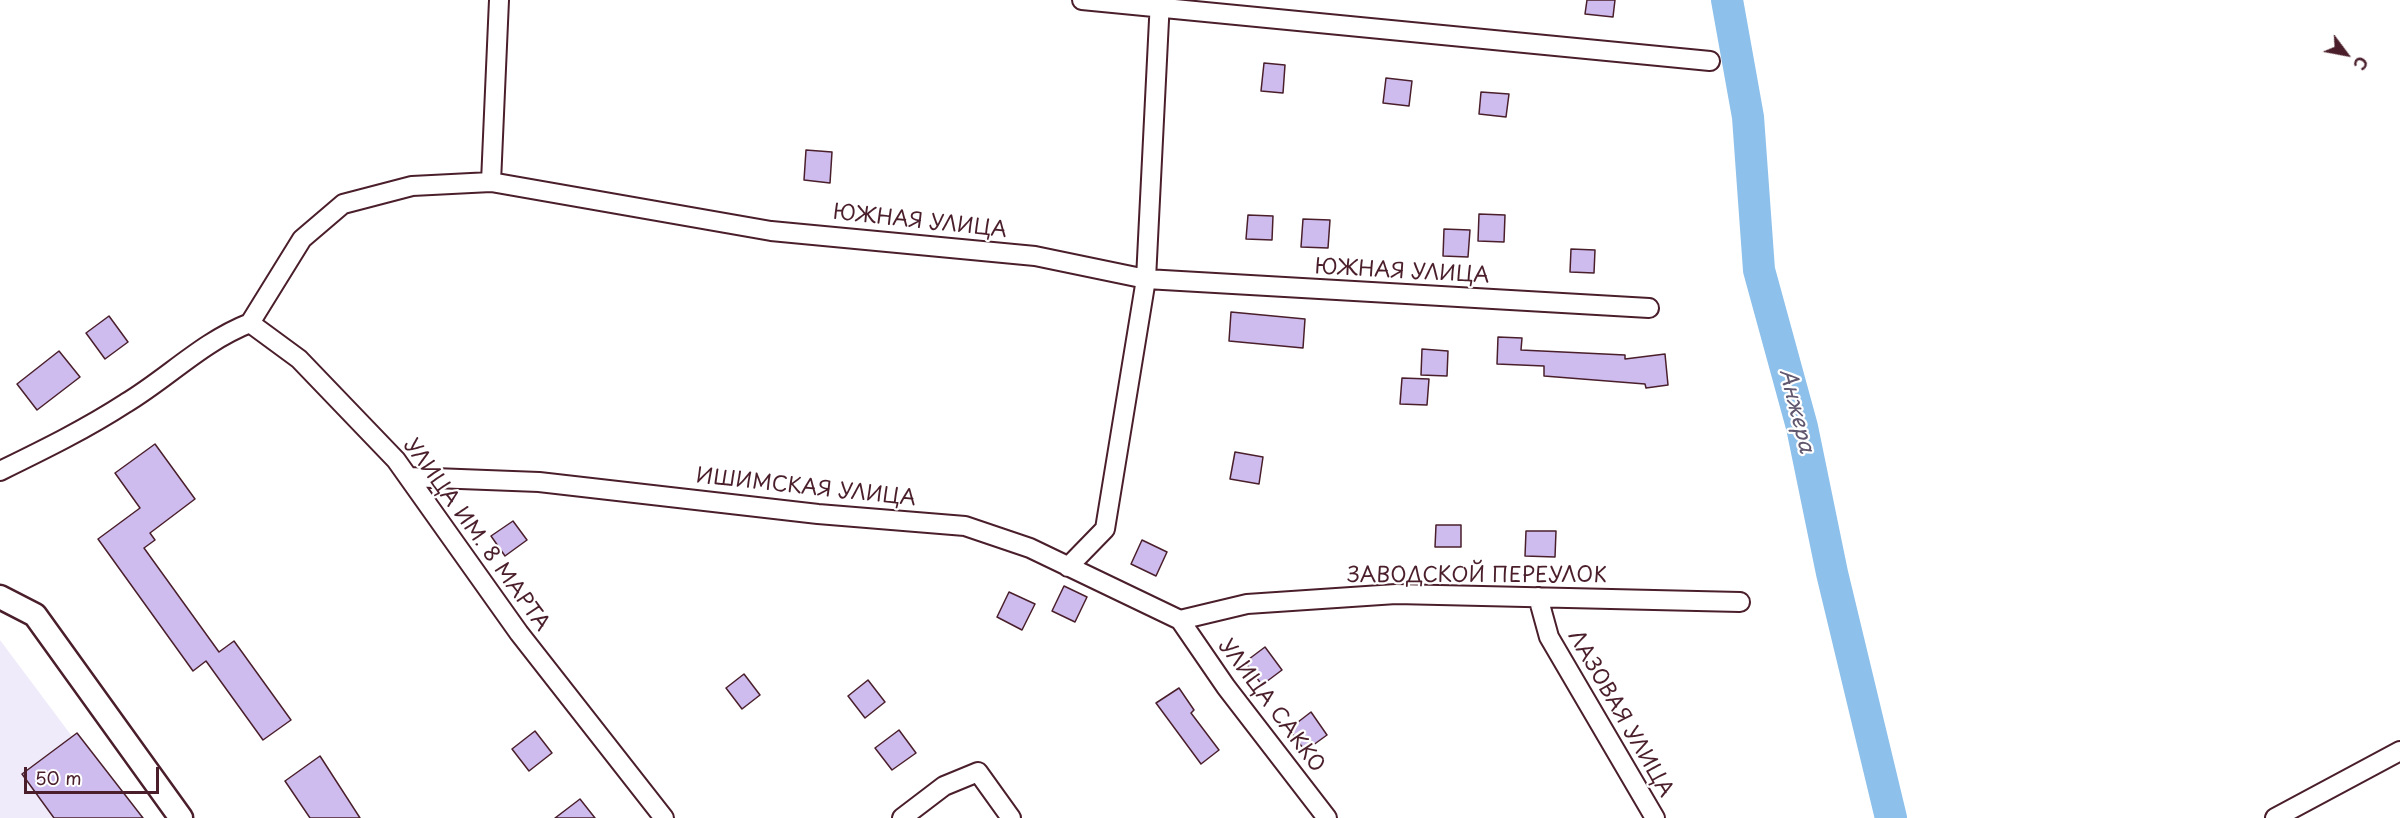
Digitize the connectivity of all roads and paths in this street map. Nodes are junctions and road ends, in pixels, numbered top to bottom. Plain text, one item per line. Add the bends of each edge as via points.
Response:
1 (499, 0) edge
2 (1082, 0) edge
3 (1160, 3) edge
4 (1710, 61) dead end
5 (491, 182) junction
6 (1146, 279) junction
7 (1649, 308) dead end
8 (250, 323) junction
9 (0, 471) edge
10 (408, 477) junction
11 (1068, 567) junction
12 (0, 597) edge
13 (1538, 597) junction
14 (1740, 602) dead end
15 (1180, 620) junction
16 (2400, 751) edge
17 (181, 818) edge
18 (664, 818) edge
19 (902, 818) edge
20 (1011, 818) edge
21 (1327, 818) edge
22 (1655, 818) edge
23 (2275, 818) edge

1 - 5 street
2 - 3 street
3 - 4 street
3 - 6 street
5 - 6 street, ЮЖНАЯ УЛИЦА via 771,231 1035,256
5 - 8 street, ЮЖНАЯ УЛИЦА via 412,186 344,204 302,239
6 - 7 street, ЮЖНАЯ УЛИЦА
6 - 11 street via 1106,529
8 - 9 street via 221,334 127,403
8 - 10 street, УЛИЦА ИМ. 8 МАРТА via 299,360
10 - 11 street, ИШИМСКАЯ УЛИЦА via 538,482 818,514 965,526 1030,548
10 - 18 street, УЛИЦА ИМ. 8 МАРТА via 519,633
11 - 15 street, ИШИМСКАЯ УЛИЦА
12 - 17 street via 35,615
13 - 14 street, ЗАВОДСКОЙ ПЕРЕУЛОК
13 - 15 street, ЗАВОДСКОЙ ПЕРЕУЛОК via 1396,594 1247,604
13 - 22 street, ЛАЗОВАЯ УЛИЦА via 1549,637
15 - 21 street, УЛИЦА САККО via 1226,687
16 - 23 street
19 - 20 street via 944,786 978,772

